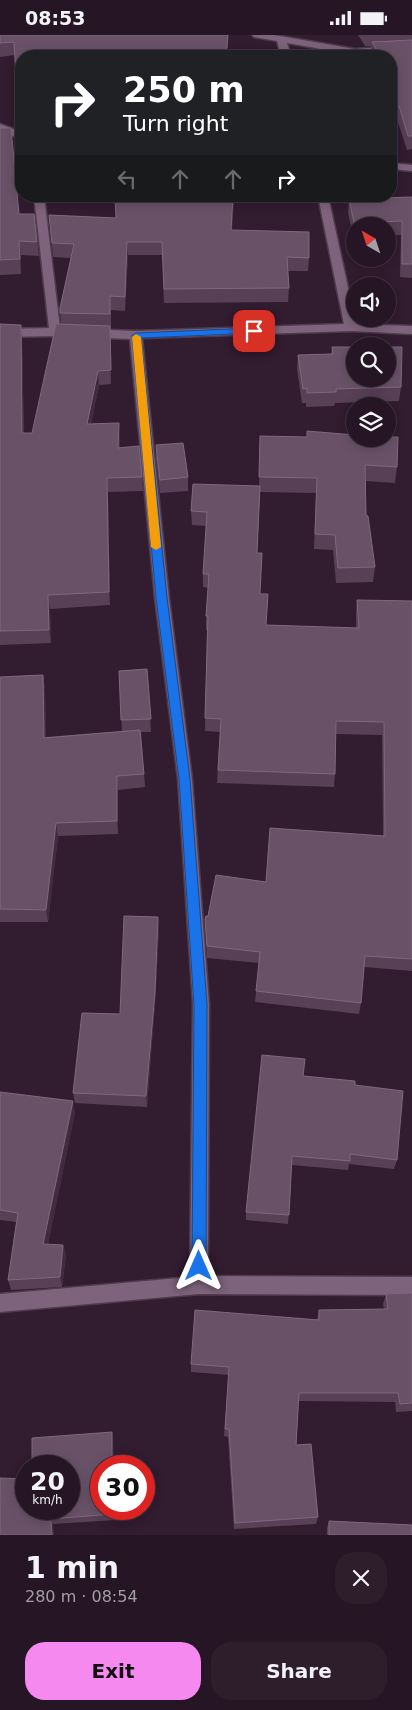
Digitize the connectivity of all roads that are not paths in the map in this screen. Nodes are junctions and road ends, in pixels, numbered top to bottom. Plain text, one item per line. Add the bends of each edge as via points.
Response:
1 (257, 35) edge
2 (281, 39) junction
3 (412, 48) edge
4 (284, 50) edge
5 (344, 50) edge
6 (384, 50) edge
7 (0, 127) edge
8 (15, 133) edge
9 (397, 167) edge
10 (412, 168) edge
11 (40, 202) edge
12 (324, 202) edge
13 (346, 304) edge
14 (351, 327) joint
15 (412, 330) edge
16 (55, 331) junction
17 (0, 333) edge
18 (136, 335) junction
19 (199, 1285) junction
20 (412, 1285) edge
21 (0, 1303) edge

1 - 2 street
2 - 4 street
2 - 5 street
3 - 6 street
7 - 8 street
9 - 10 street
11 - 16 street
12 - 13 street
14 - 15 street
14 - 18 street
16 - 17 street
16 - 18 street
18 - 19 street via 184,779 200,995
19 - 20 street
19 - 21 street

